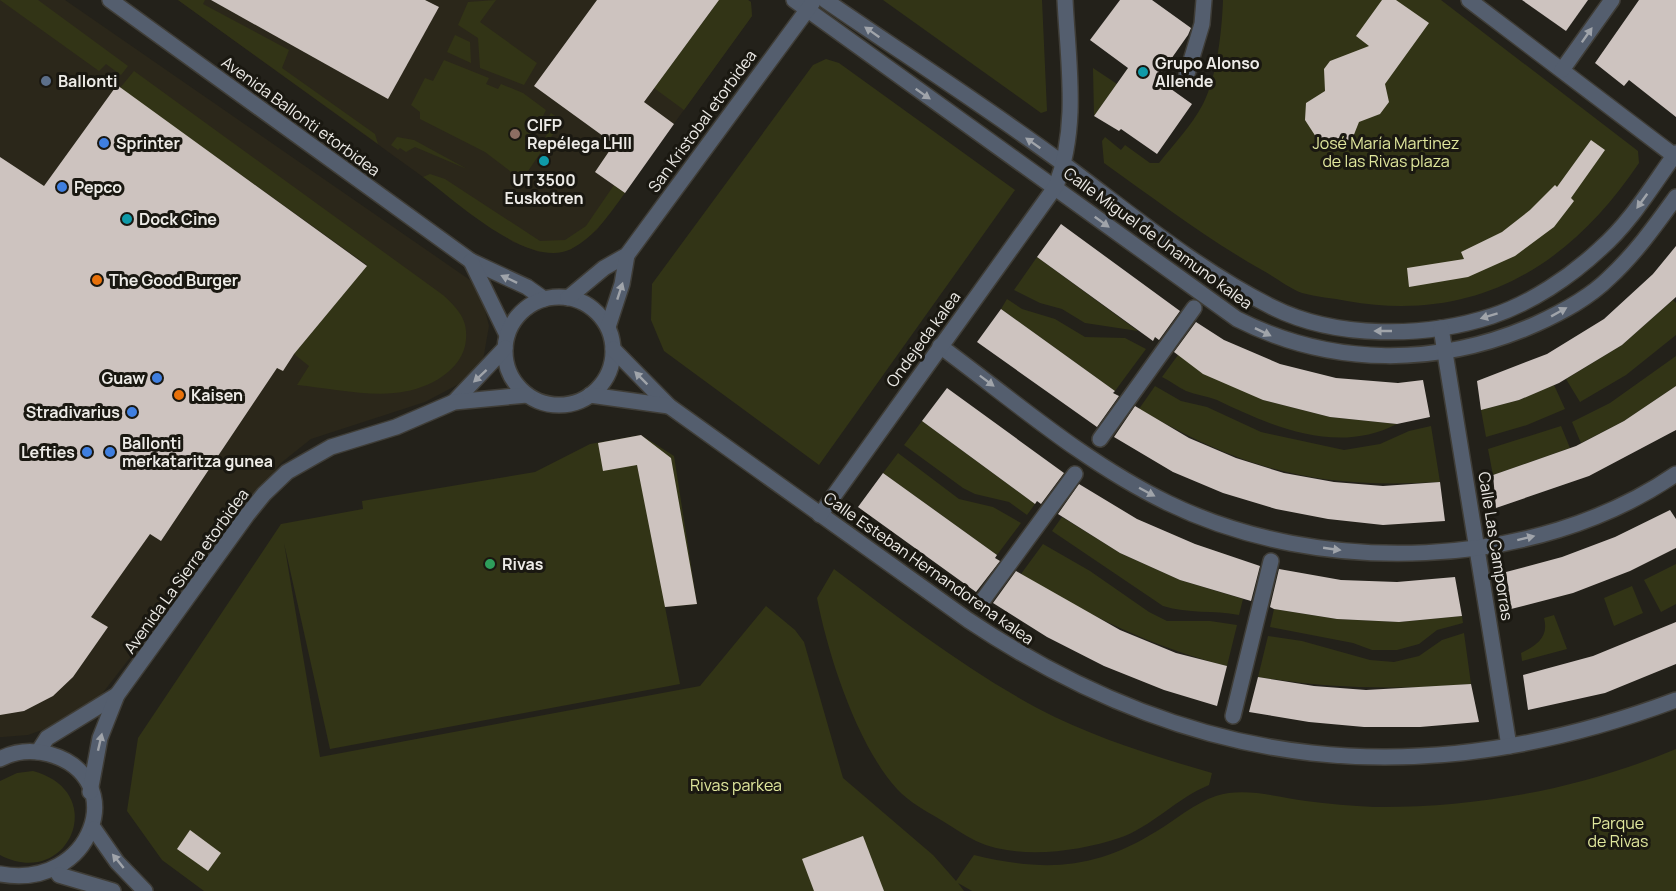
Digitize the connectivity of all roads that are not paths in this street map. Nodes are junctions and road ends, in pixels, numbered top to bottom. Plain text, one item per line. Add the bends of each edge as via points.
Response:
1 (111, 0) edge
2 (794, 0) edge
3 (825, 0) edge
4 (1065, 0) edge
5 (1204, 0) edge
6 (1468, 0) edge
7 (1612, 0) edge
8 (811, 5) edge
9 (1562, 70) junction
10 (1187, 74) dead end
11 (1675, 155) edge
12 (1064, 165) junction
13 (1056, 186) junction
14 (1676, 197) edge
15 (627, 255) junction
16 (471, 261) junction
17 (568, 298) junction
18 (544, 299) junction
19 (1194, 308) dead end
20 (608, 327) junction
21 (1441, 328) junction
22 (506, 341) junction
23 (940, 346) junction
24 (613, 349) junction
25 (1445, 353) junction
26 (527, 395) junction
27 (590, 395) junction
28 (454, 402) junction
29 (669, 406) junction
30 (1101, 439) dead end
31 (1075, 474) dead end
32 (1676, 474) edge
33 (820, 515) junction
34 (1478, 547) junction
35 (1271, 561) dead end
36 (980, 604) dead end
37 (117, 695) junction
38 (1676, 700) edge
39 (1233, 716) dead end
40 (1509, 746) junction
41 (38, 752) junction
42 (1, 757) edge
43 (90, 792) junction
44 (94, 829) junction
45 (0, 874) edge
46 (59, 875) junction
47 (113, 891) edge
48 (145, 891) edge

1 - 16 street, Avenida Ballonti etorbidea
2 - 8 street, Calle Miguel de Unamuno kalea
12 -> 3 street, Calle Miguel de Unamuno kalea
4 - 12 street, Ondejeda kalea via 1071,110
5 - 10 street via 1202,24
6 - 9 street
9 -> 7 street
8 -> 13 street, Calle Miguel de Unamuno kalea
8 - 15 street, San Kristobal etorbidea
9 - 11 street
11 -> 21 street, Calle Miguel de Unamuno kalea via 1626,222 1570,274 1493,316
12 - 13 street, Ondejeda kalea
21 -> 12 street, Calle Miguel de Unamuno kalea via 1371,331 1302,319 1273,308 1217,276
13 - 23 street, Ondejeda kalea
13 -> 25 street, Calle Miguel de Unamuno kalea via 1203,296 1270,336 1361,357
25 -> 14 street, Calle Miguel de Unamuno kalea via 1500,340 1581,300 1608,280 1640,246
15 - 17 street, San Kristobal etorbidea via 604,268
20 -> 15 street, San Kristobal etorbidea
18 -> 16 street, Avenida Ballonti etorbidea
16 - 22 street, Avenida Ballonti etorbidea
17 - 18 street
17 - 20 street via 598,313
18 - 22 street via 522,313
19 - 30 street
20 - 24 street
21 - 25 street, Calle Las Camporras
22 - 26 street via 510,375
22 -> 28 street, Avenida La Sierra etorbidea
23 - 33 street, Ondejeda kalea
23 -> 34 street via 1125,480 1218,524 1276,541 1348,551 1418,553
24 - 27 street via 611,367 603,383
29 -> 24 street, Calle Esteban Hernandorena kalea
25 - 34 street, Calle Las Camporras
26 - 27 street via 542,403 559,405 575,403
26 - 28 street, Avenida La Sierra etorbidea
27 - 29 street
28 - 37 street, Avenida La Sierra etorbidea via 331,447 287,472 247,515
29 - 33 street, Calle Esteban Hernandorena kalea
31 - 36 street
34 -> 32 street via 1551,532 1603,514
33 - 40 street, Calle Esteban Hernandorena kalea via 1016,652 1067,680 1165,721 1228,740 1367,758 1457,754
34 - 40 street, Calle Las Camporras
35 - 39 street
37 - 41 street, Avenida La Sierra etorbidea via 47,738
43 -> 37 street, Avenida La Sierra etorbidea via 100,738
38 - 40 street, Calle Esteban Hernandorena kalea via 1574,734
41 - 42 street
41 - 43 street via 70,764
43 - 44 street via 95,810
44 - 46 street via 88,848
48 -> 44 street via 117,862
45 - 46 street via 20,881 40,881
46 - 47 street

